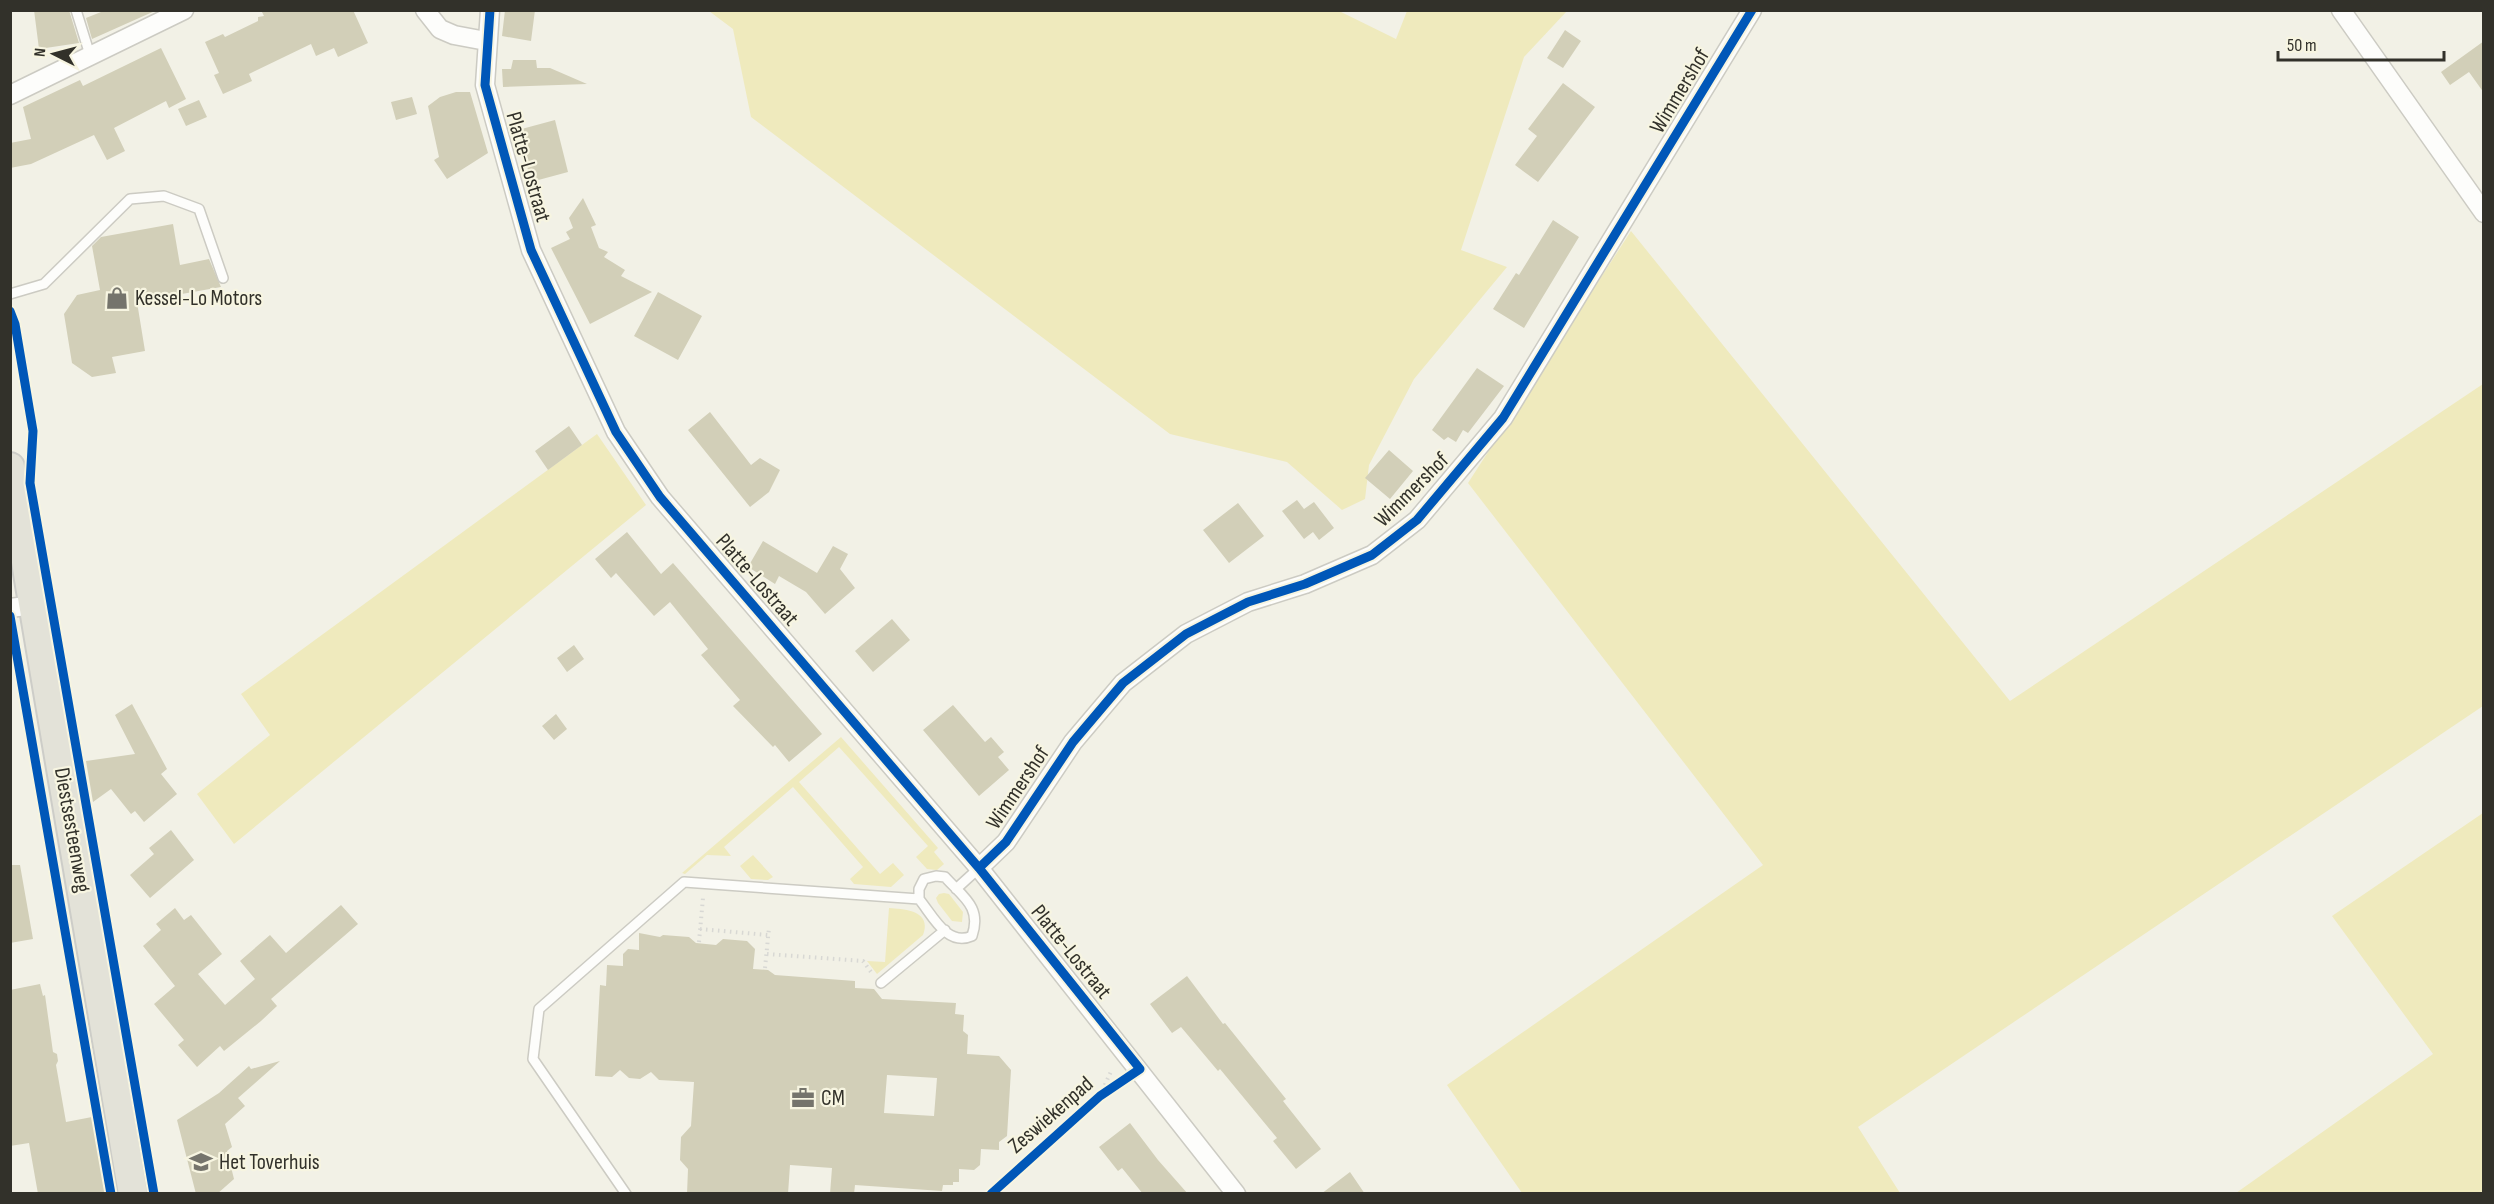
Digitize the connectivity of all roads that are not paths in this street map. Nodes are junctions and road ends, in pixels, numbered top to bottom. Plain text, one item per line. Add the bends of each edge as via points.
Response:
1 (76, 10) edge
2 (184, 10) edge
3 (425, 10) edge
4 (490, 10) edge
5 (1752, 10) edge
6 (2341, 10) edge
7 (486, 41) junction
8 (90, 55) junction
9 (10, 95) edge
10 (2484, 213) edge
11 (223, 278) dead end
12 (10, 294) edge
13 (10, 467) edge
14 (22, 606) edge
15 (979, 868) junction
16 (956, 889) junction
17 (919, 898) junction
18 (945, 930) junction
19 (881, 983) dead end
20 (133, 1194) edge
21 (626, 1194) edge
22 (1236, 1194) edge

1 - 8 lane
2 - 8 street
3 - 7 street via 440,29
4 - 7 street, Platte-Lostraat
5 - 15 street, Wimmershof via 1503,418 1417,520 1372,555 1305,584 1248,602 1186,634 1124,683 1073,742 1006,842
6 - 10 street
7 - 15 street, Platte-Lostraat via 485,85 531,250 616,432 660,497
8 - 9 street
11 - 12 lane via 199,209 164,195 130,199 44,284
13 - 14 main road, Diestsesteenweg
14 - 20 main road, Diestsesteenweg
15 - 16 lane
15 - 22 street, Platte-Lostraat
16 - 17 lane via 945,877 936,876 924,879
16 - 18 lane via 976,913 976,924 972,936 962,940 950,937
17 - 18 lane
17 - 21 lane via 684,882 539,1009 533,1059
18 - 19 lane

